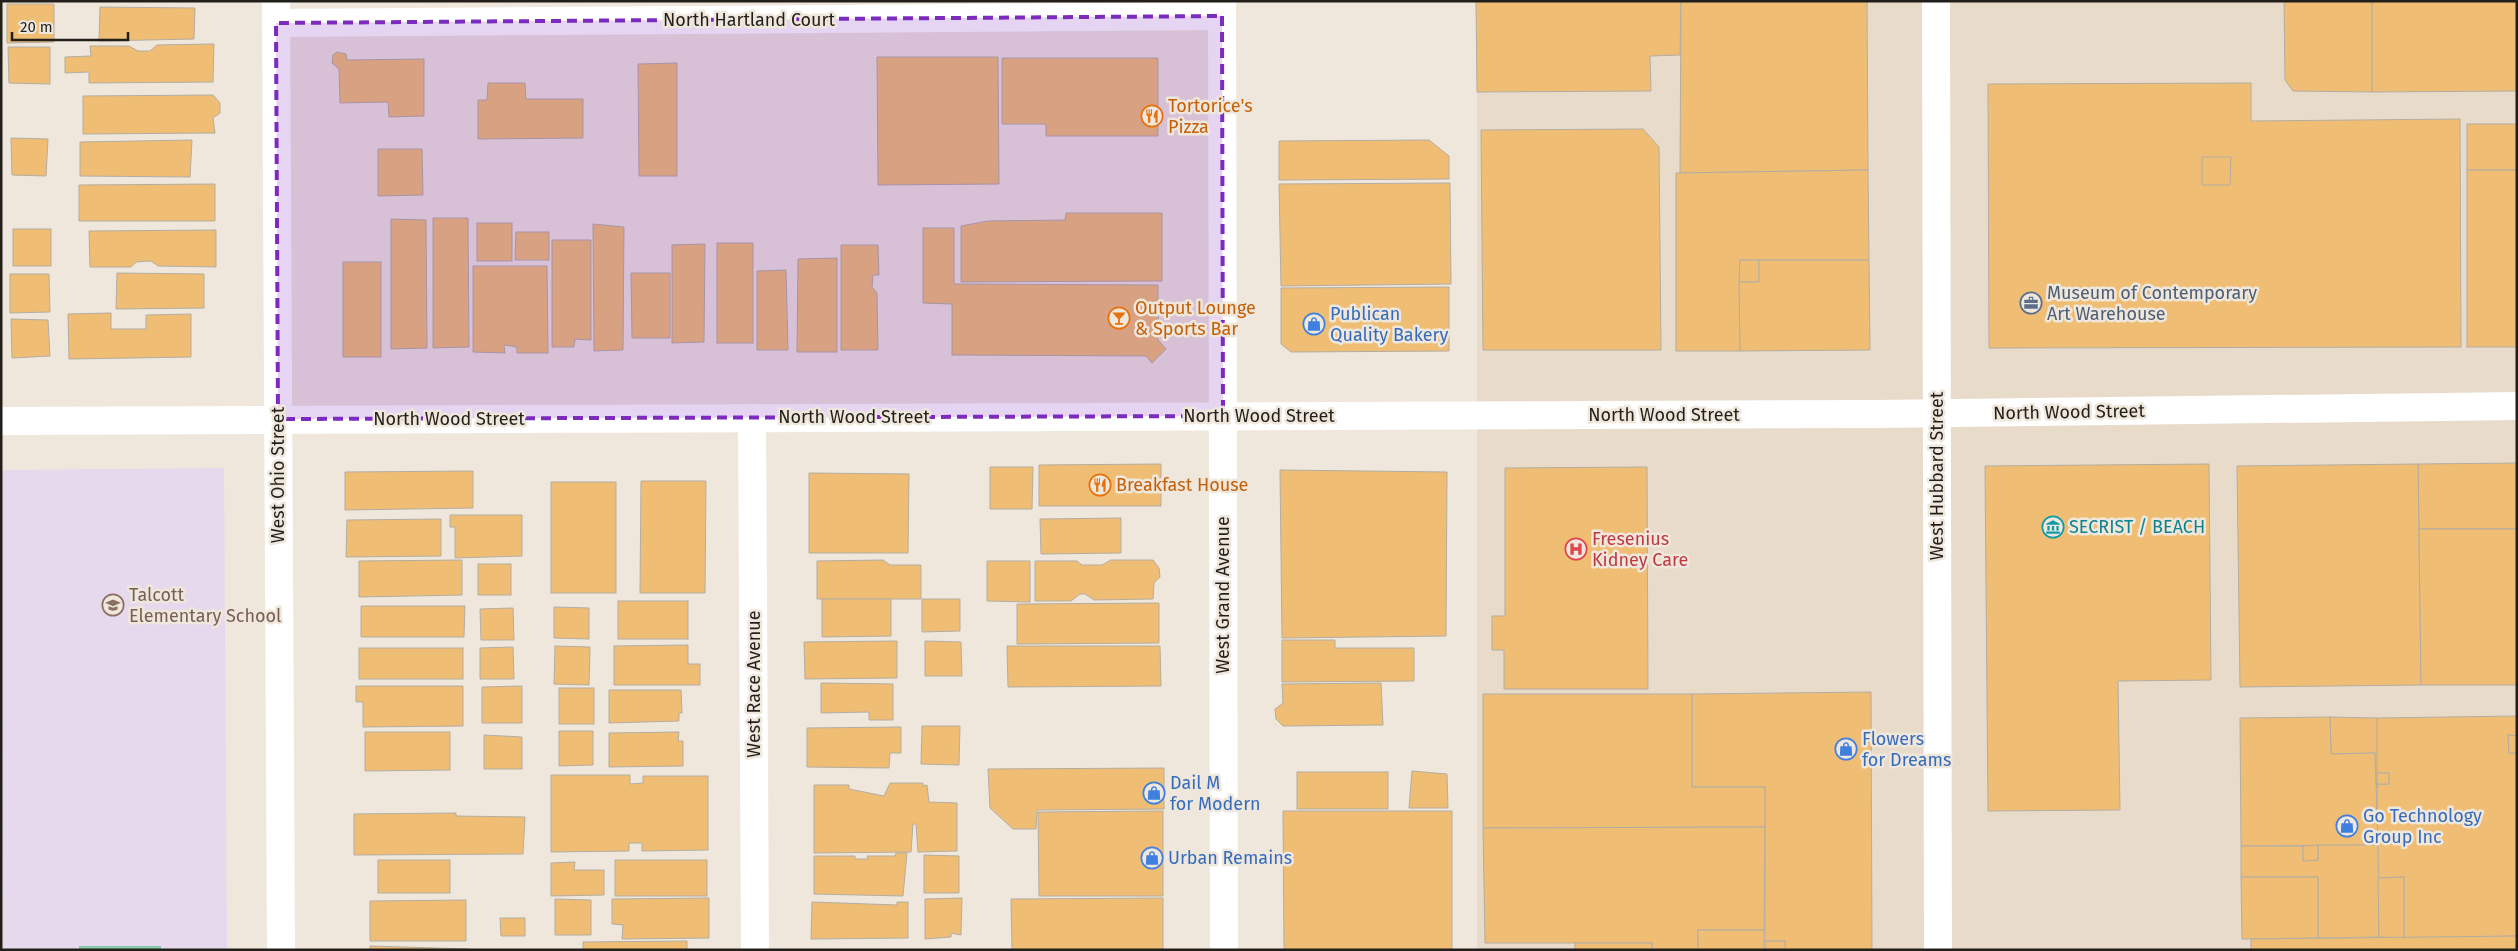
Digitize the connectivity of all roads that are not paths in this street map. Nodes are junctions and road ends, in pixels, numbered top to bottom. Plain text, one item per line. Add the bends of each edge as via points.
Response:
1 (1936, 1) edge
2 (1222, 9) edge
3 (276, 12) edge
4 (2517, 406) edge
5 (1936, 414) junction
6 (1223, 416) junction
7 (752, 418) junction
8 (278, 420) junction
9 (1, 421) edge
10 (281, 950) edge
11 (755, 950) edge
12 (1224, 950) edge
13 (1938, 950) edge

1 - 5 street, West Hubbard Street
2 - 3 street, North Hartland Court
2 - 6 street, West Grand Avenue
3 - 8 street, West Ohio Street
4 - 5 street, North Wood Street
5 - 6 street, North Wood Street
5 - 13 street, West Hubbard Street
6 - 7 street, North Wood Street
6 - 12 street, West Grand Avenue
7 - 8 street, North Wood Street
7 - 11 street, West Race Avenue
8 - 9 street, North Wood Street
8 - 10 street, West Ohio Street

